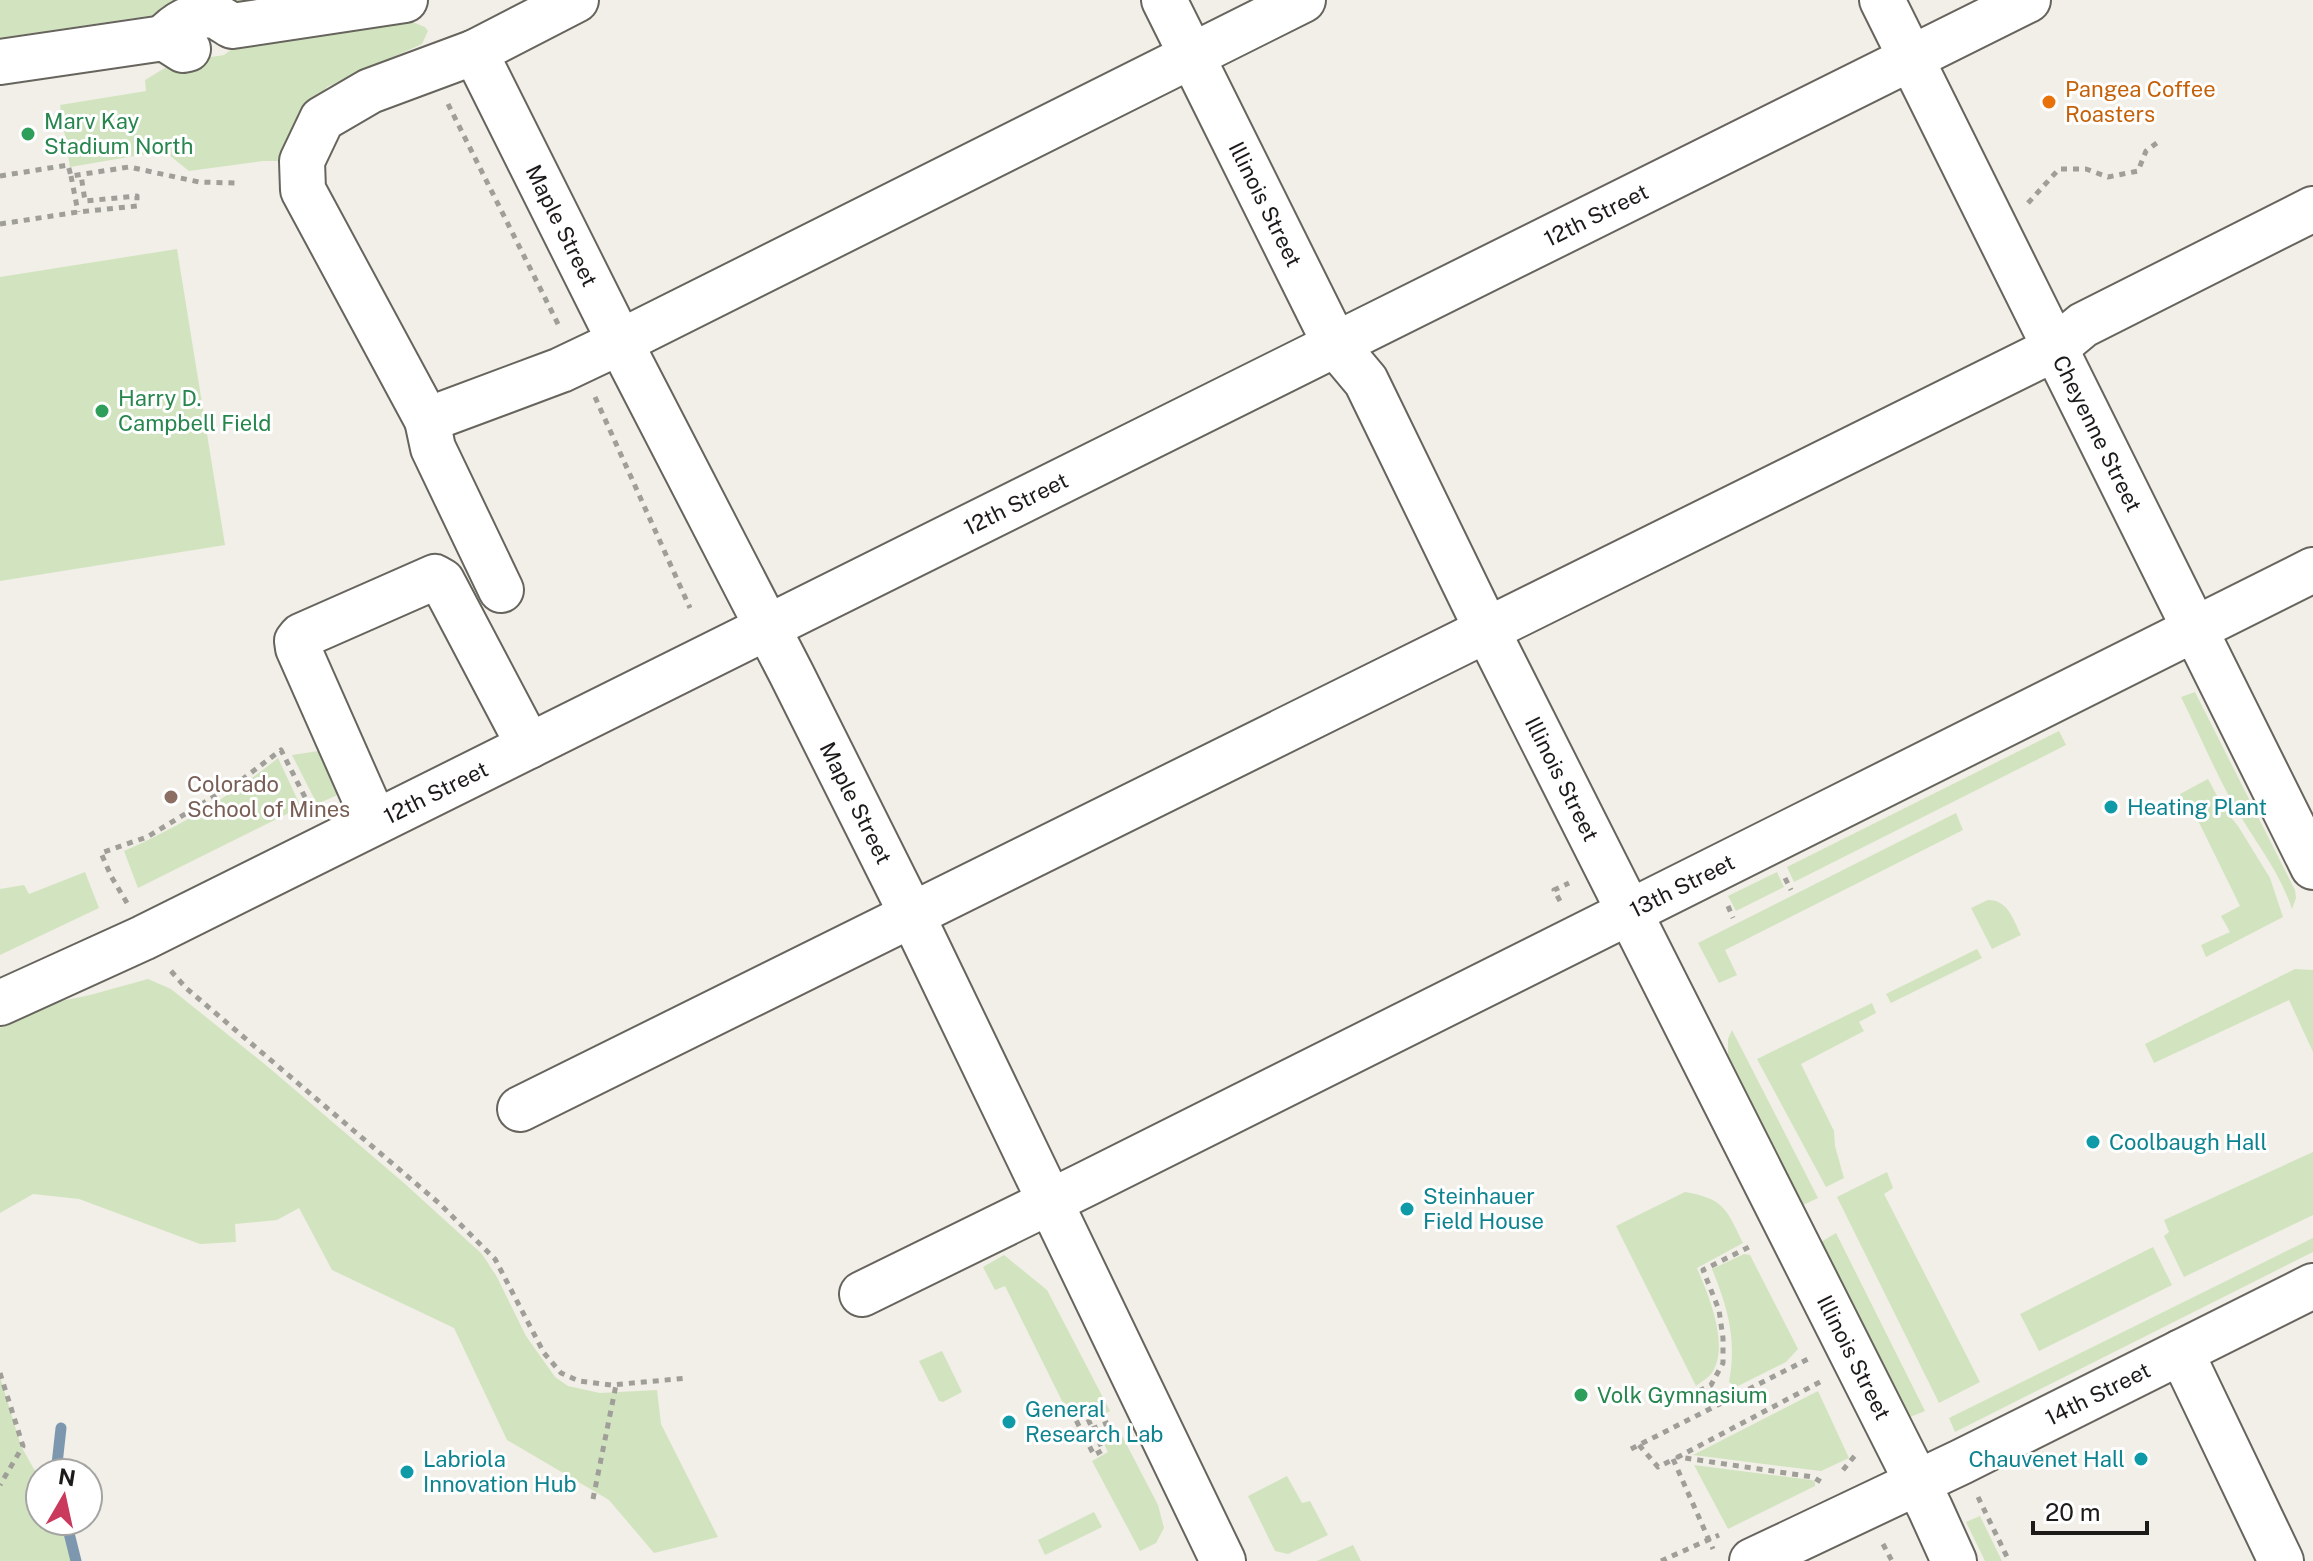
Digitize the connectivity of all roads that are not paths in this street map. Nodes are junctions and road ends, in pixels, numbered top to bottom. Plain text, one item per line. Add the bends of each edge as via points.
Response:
1 (405, 0) edge
2 (576, 0) edge
3 (1164, 0) edge
4 (1303, 0) edge
5 (1882, 0) edge
6 (2028, 0) edge
7 (155, 39) junction
8 (475, 52) junction
9 (1191, 56) junction
10 (1911, 58) junction
11 (0, 62) edge
12 (0, 68) edge
13 (2313, 209) edge
14 (620, 342) junction
15 (1335, 344) junction
16 (2054, 349) junction
17 (427, 420) junction
18 (2313, 570) edge
19 (501, 590) dead end
20 (767, 627) junction
21 (2194, 629) junction
22 (1487, 630) junction
23 (529, 746) junction
24 (375, 822) junction
25 (2313, 867) edge
26 (1629, 912) junction
27 (912, 915) junction
28 (0, 1003) edge
29 (520, 1109) dead end
30 (1049, 1202) junction
31 (2313, 1286) edge
32 (862, 1294) dead end
33 (2181, 1352) junction
34 (1917, 1483) junction
35 (1223, 1561) edge
36 (1752, 1561) edge
37 (1954, 1561) edge
38 (2281, 1561) edge

1 - 7 street via 232,26 224,42 183,50
2 - 8 street
3 - 9 street, Illinois Street
4 - 9 street
5 - 10 street, Cheyenne Street
6 - 10 street, 12th Street
7 - 11 street
7 - 12 street via 129,71 38,83
8 - 14 street, Maple Street
8 - 17 street via 370,91 322,119 302,161 303,190
9 - 14 street
9 - 15 street, Illinois Street
10 - 15 street, 12th Street
10 - 16 street, Cheyenne Street
13 - 16 street via 2083,325
14 - 17 street
14 - 20 street, Maple Street
15 - 20 street, 12th Street
15 - 22 street, Illinois Street via 1366,381
16 - 21 street, Cheyenne Street
16 - 22 street
17 - 19 street via 433,448
18 - 21 street, 13th Street
20 - 23 street, 12th Street
20 - 27 street, Maple Street
21 - 25 street, Cheyenne Street
21 - 26 street, 13th Street
22 - 26 street, Illinois Street
22 - 27 street
23 - 24 street, 12th Street
23 - 24 street via 442,581 435,577 301,636 298,648
24 - 28 street, 12th Street
26 - 30 street, 13th Street
26 - 34 street, Illinois Street
27 - 29 street
27 - 30 street, Maple Street
30 - 32 street, 13th Street
30 - 35 street, Maple Street
31 - 33 street, 14th Street
33 - 34 street, 14th Street
33 - 38 street
34 - 36 street, 14th Street
34 - 37 street, Illinois Street

